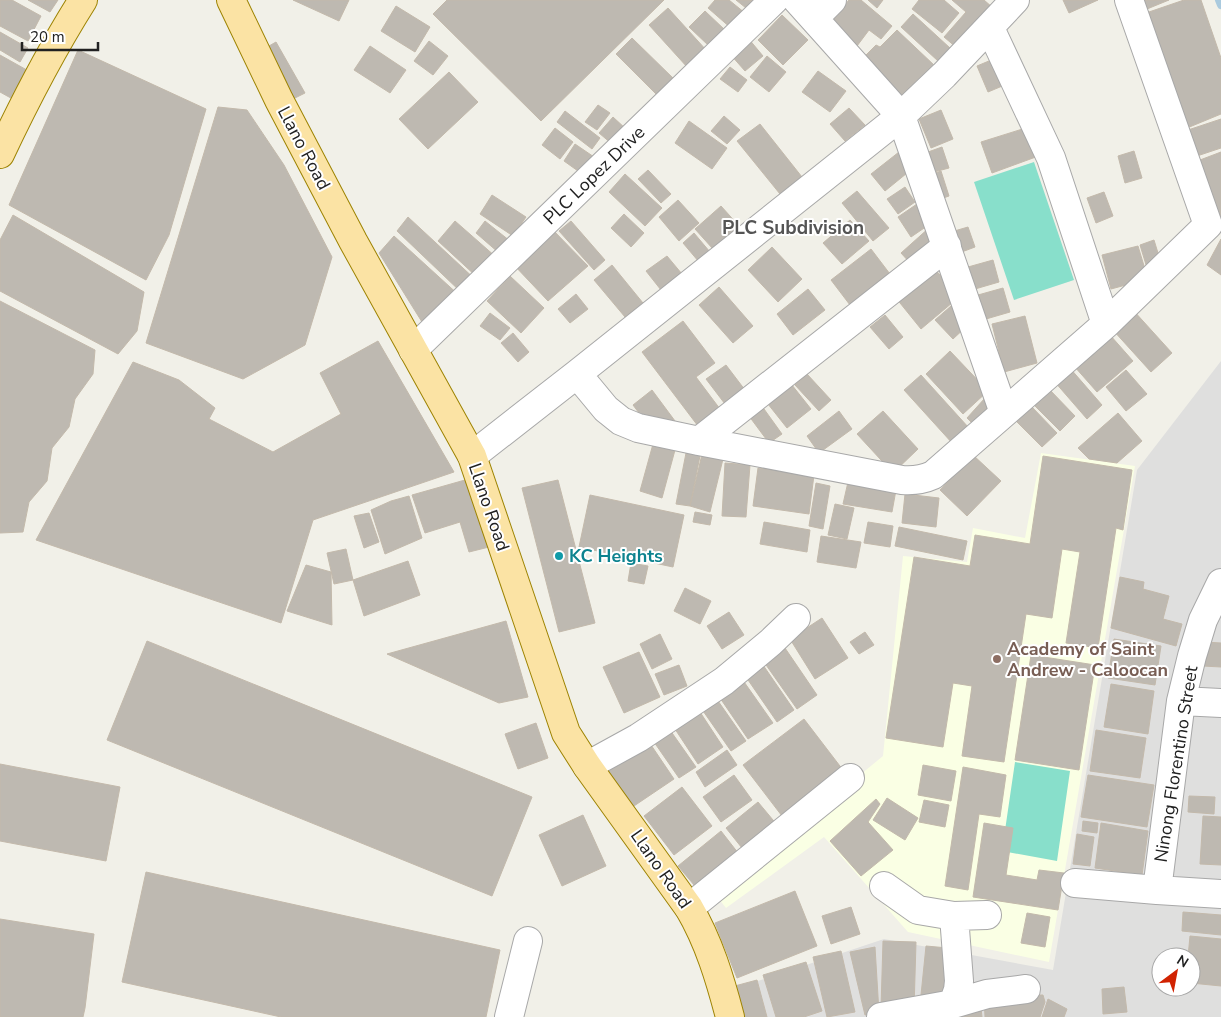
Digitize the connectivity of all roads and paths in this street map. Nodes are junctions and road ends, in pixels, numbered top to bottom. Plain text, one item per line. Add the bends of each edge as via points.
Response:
1 (83, 0) edge
2 (231, 0) edge
3 (774, 0) edge
4 (1015, 0) edge
5 (1130, 0) edge
6 (815, 6) edge
7 (990, 28) junction
8 (902, 116) junction
9 (0, 154) edge
10 (946, 246) junction
11 (1106, 324) junction
12 (413, 350) junction
13 (577, 374) junction
14 (1004, 413) junction
15 (699, 441) junction
16 (472, 456) junction
17 (1221, 583) edge
18 (796, 618) dead end
19 (1181, 701) junction
20 (1221, 703) edge
21 (587, 766) junction
22 (850, 778) dead end
23 (1075, 883) dead end
24 (884, 886) dead end
25 (1157, 890) junction
26 (1221, 894) edge
27 (690, 908) junction
28 (987, 915) dead end
29 (954, 916) junction
30 (528, 941) dead end
31 (1026, 989) dead end
32 (953, 1004) junction
33 (509, 1017) edge
34 (730, 1017) edge
35 (881, 1017) edge

1 - 9 main road
2 - 12 main road, Llano Road via 279,100
3 - 12 street, PLC Lopez Drive
4 - 7 street
5 - 11 street via 1208,225
6 - 8 street
7 - 8 street
7 - 11 street via 1050,158
8 - 10 street
8 - 13 street
10 - 14 street
10 - 15 street
11 - 14 street
12 - 16 main road, Llano Road
13 - 15 street via 606,409 621,421 638,428
13 - 16 street
14 - 15 street via 933,475 913,481
16 - 21 main road, Llano Road via 566,733
17 - 19 street, Ninong Florentino Street via 1203,620
18 - 21 street via 724,681 638,738
19 - 20 street
19 - 25 street, Ninong Florentino Street
21 - 27 main road, Llano Road
22 - 27 street
23 - 25 street
24 - 29 street via 918,910
25 - 26 street
27 - 34 main road, Llano Road via 713,957
28 - 29 street
29 - 32 street via 959,981
30 - 33 street
31 - 32 street via 987,994
32 - 35 street

